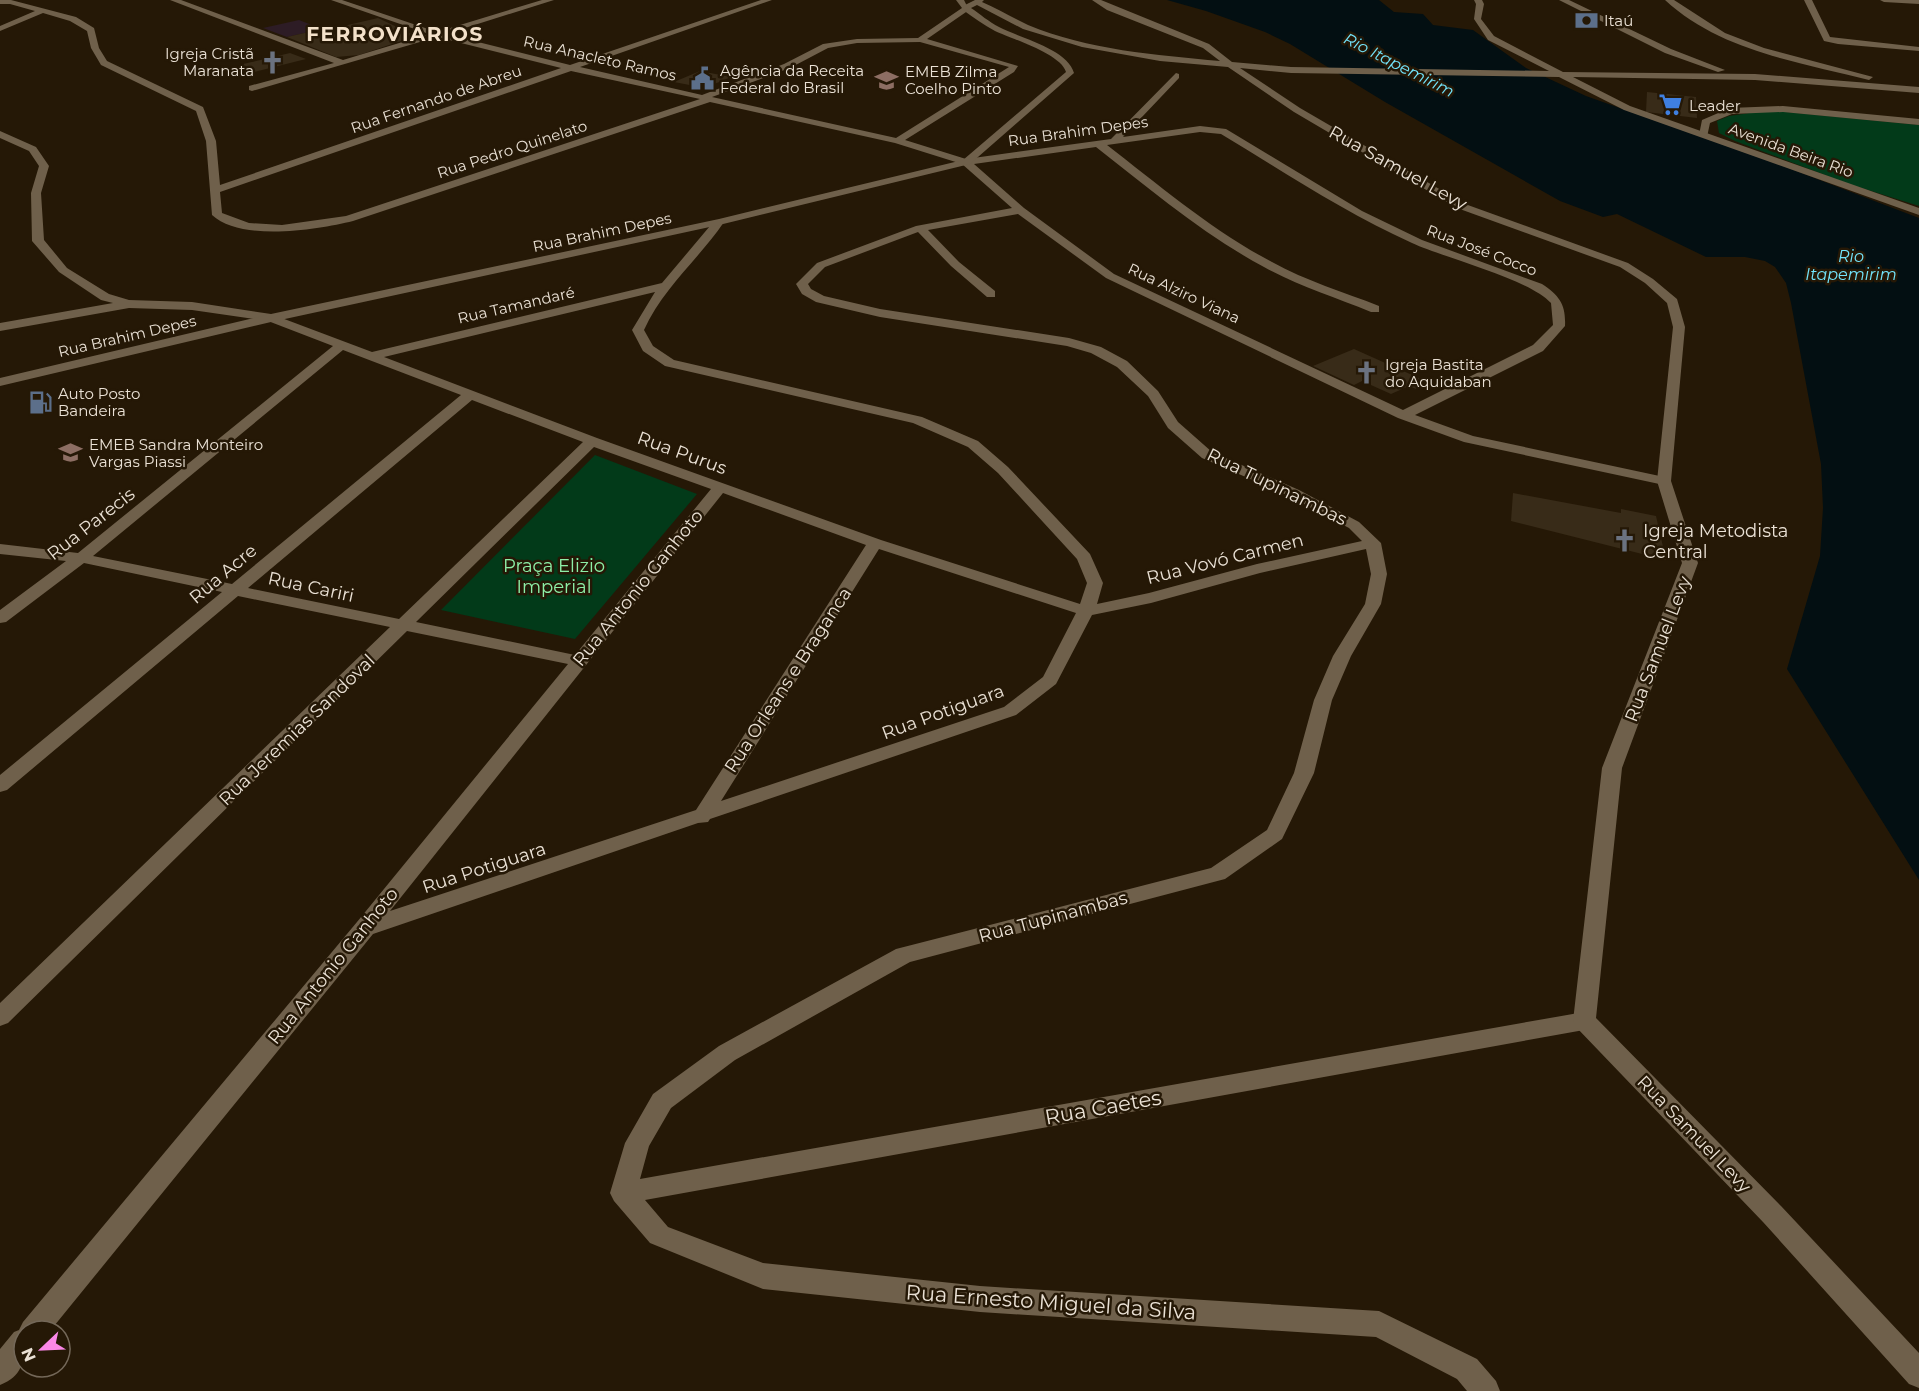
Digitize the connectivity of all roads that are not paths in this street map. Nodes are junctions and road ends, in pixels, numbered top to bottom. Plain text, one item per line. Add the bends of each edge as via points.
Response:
1 (174, 0) edge
2 (335, 0) edge
3 (550, 0) edge
4 (768, 0) edge
5 (960, 0) edge
6 (978, 0) edge
7 (1096, 0) edge
8 (1478, 0) edge
9 (1563, 0) edge
10 (1669, 0) edge
11 (1808, 0) edge
12 (1884, 0) edge
13 (0, 2) edge
14 (1919, 2) edge
15 (966, 8) junction
16 (44, 10) junction
17 (0, 29) edge
18 (438, 35) junction
19 (920, 40) junction
20 (1919, 49) edge
21 (343, 63) junction
22 (571, 68) junction
23 (1176, 76) dead end
24 (1755, 77) junction
25 (252, 88) dead end
26 (1919, 88) edge
27 (708, 98) junction
28 (1919, 122) edge
29 (1214, 129) joint
30 (0, 134) edge
31 (1704, 135) junction
32 (897, 141) junction
33 (1114, 141) junction
34 (1099, 144) junction
35 (966, 162) junction
36 (215, 190) junction
37 (1020, 210) junction
38 (1919, 212) edge
39 (718, 222) junction
40 (920, 228) junction
41 (667, 285) junction
42 (991, 294) dead end
43 (129, 304) junction
44 (1375, 309) dead end
45 (271, 318) junction
46 (0, 327) edge
47 (343, 344) junction
48 (372, 356) junction
49 (0, 382) edge
50 (471, 394) junction
51 (1403, 415) junction
52 (592, 441) junction
53 (1664, 481) junction
54 (720, 487) junction
55 (875, 543) junction
56 (1373, 543) junction
57 (0, 549) edge
58 (81, 558) junction
59 (234, 591) junction
60 (1086, 611) junction
61 (0, 618) edge
62 (404, 626) junction
63 (578, 661) junction
64 (0, 785) edge
65 (700, 817) junction
66 (365, 928) junction
67 (0, 1017) edge
68 (1584, 1022) junction
69 (623, 1193) junction
70 (43, 1319) edge
71 (12, 1356) edge
72 (0, 1371) edge
73 (1919, 1374) edge
74 (1486, 1391) edge

1 - 21 street
2 - 18 street, Rua Anacleto Ramos
3 - 18 street
4 - 22 street, Rua Fernando de Abreu
5 - 15 street
6 - 15 street
6 - 24 street via 1026,27 1082,45 1149,57 1292,70
7 - 53 street, Rua Samuel Levy via 1197,42 1297,110 1461,206 1624,265 1649,281 1673,302 1679,327
8 - 31 street, Avenida Beira Rio via 1479,26 1491,38 1604,98
9 - 24 street via 1690,60
10 - 26 street via 1722,35 1761,50
11 - 20 street via 1827,39
12 - 14 street
13 - 16 street
15 - 19 street
15 - 35 street via 995,28 1057,56 1068,65 1070,73
16 - 17 street
16 - 36 street via 92,30 95,48 104,63 200,109 211,141
18 - 21 street
18 - 22 street, Rua Anacleto Ramos
19 - 27 street, Rua Pedro Quinelato via 857,41 826,46
19 - 32 street, Rua Pedro Quinelato via 1014,66
21 - 25 street
22 - 27 street, Rua Anacleto Ramos
22 - 36 street, Rua Fernando de Abreu
23 - 33 street
24 - 26 street
27 - 32 street, Rua Anacleto Ramos
27 - 36 street, Rua Pedro Quinelato via 323,225 279,228 235,224 217,215
28 - 31 street via 1783,109 1730,111 1705,122
29 - 33 street, Rua Brahim Depes
29 - 51 street, Rua José Cocco via 1358,213 1418,242 1538,287 1555,298 1560,308 1559,326 1538,348
30 - 43 street via 33,149 44,166 36,194 38,241 63,270 105,297
31 - 38 street, Avenida Beira Rio
32 - 35 street, Rua Anacleto Ramos
33 - 34 street, Rua Brahim Depes
34 - 35 street, Rua Brahim Depes
34 - 44 street via 1258,258
35 - 37 street, Rua Alziro Viana
35 - 39 street, Rua Brahim Depes
37 - 40 street, Rua Tupinambas
37 - 51 street, Rua Alziro Viana via 1110,276
39 - 41 street, Rua Potiguara via 707,241
39 - 45 street, Rua Brahim Depes
40 - 42 street
40 - 56 street, Rua Tupinambas via 821,265 801,284 820,299 860,308 1032,335 1096,350 1122,364 1153,394 1173,425 1207,455 1294,493 1354,525
41 - 48 street, Rua Tamandaré
41 - 60 street, Rua Potiguara via 644,313 638,330 648,348 670,363 917,420 973,444 1003,470 1084,557 1095,583
43 - 45 street via 192,306
43 - 46 street
45 - 47 street, Rua Purus
45 - 49 street, Rua Brahim Depes
47 - 48 street, Rua Purus
47 - 58 street, Rua Parecis
48 - 50 street, Rua Purus
50 - 52 street, Rua Purus
50 - 59 street, Rua Acre
51 - 53 street, Rua Alziro Viana via 1469,439
52 - 54 street, Rua Purus
52 - 62 street, Rua Jeremias Sandoval
53 - 68 street, Rua Samuel Levy via 1690,563 1612,768
54 - 55 street, Rua Purus
54 - 63 street, Rua Antonio Ganhoto
55 - 60 street, Rua Purus
55 - 65 street, Rua Orleans e Braganca
56 - 60 street, Rua Vovó Carmen
56 - 69 street, Rua Tupinambas via 1379,574 1373,604 1342,656 1323,700 1304,773 1275,834 1218,874 904,955 727,1053 662,1101 638,1143
57 - 58 street, Rua Cariri
58 - 59 street, Rua Cariri
58 - 61 street, Rua Parecis
59 - 62 street, Rua Cariri
59 - 64 street, Rua Acre
60 - 65 street, Rua Potiguara via 1050,680 1010,711
62 - 63 street, Rua Cariri
62 - 67 street, Rua Jeremias Sandoval
63 - 66 street, Rua Antonio Ganhoto
65 - 66 street, Rua Potiguara
66 - 70 street, Rua Antonio Ganhoto
68 - 69 street, Rua Caetes
68 - 73 street, Rua Samuel Levy via 1772,1214
69 - 74 street, Rua Ernesto Miguel da Silva via 659,1235 763,1276 980,1299 1379,1324 1467,1370
71 - 72 street

